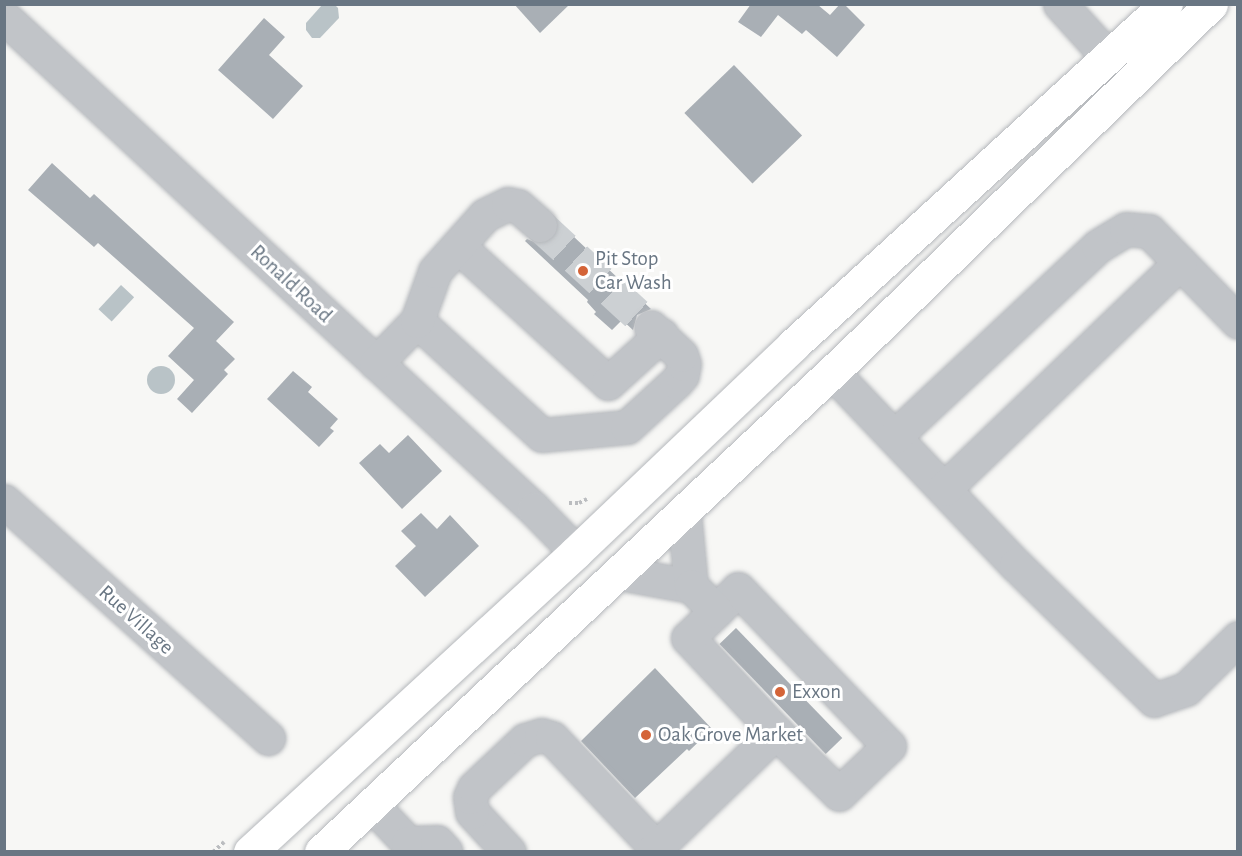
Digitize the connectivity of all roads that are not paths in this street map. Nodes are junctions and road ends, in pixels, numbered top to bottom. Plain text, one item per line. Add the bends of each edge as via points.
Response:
1 (1059, 4) edge
2 (1166, 4) edge
3 (1211, 4) edge
4 (5, 18) edge
5 (1109, 58) junction
6 (540, 225) tunnel mouth
7 (458, 246) junction
8 (1180, 263) junction
9 (417, 321) junction
10 (1238, 322) edge
11 (376, 363) junction
12 (832, 372) junction
13 (894, 437) junction
14 (944, 489) junction
15 (4, 501) edge
16 (684, 512) junction
17 (576, 552) junction
18 (619, 573) junction
19 (691, 585) junction
20 (716, 611) junction
21 (1238, 638) edge
22 (776, 732) junction
23 (268, 738) dead end
24 (372, 805) junction
25 (408, 847) edge
26 (654, 850) edge
27 (250, 852) edge
28 (321, 852) edge
29 (447, 852) edge
30 (509, 852) edge

1 - 5 street
2 - 5 main road
3 - 12 main road
4 - 11 street, Ronald Road
5 - 17 main road via 793,345
6 - 7 street via 518,206 508,204 485,215
7 - 9 street via 435,271
7 - 9 street via 608,383 656,331 681,355 682,375 627,427 542,435
8 - 10 street
8 - 13 street via 1149,231 1126,230 1098,246
8 - 14 street
9 - 11 street
11 - 17 street, Ronald Road
12 - 13 street
12 - 16 main road
13 - 14 street
14 - 21 street via 1154,700 1186,689
15 - 23 street, Rue Village
16 - 18 main road
16 - 19 street
17 - 24 main road via 581,572 576,582 425,725
17 - 27 main road
18 - 19 street
18 - 24 main road
19 - 20 street
20 - 22 street via 688,638
20 - 22 street via 738,589 889,746 839,794
22 - 26 street
24 - 25 street
24 - 28 main road
25 - 29 street via 437,842
26 - 30 street via 552,738 541,735 525,740 474,788 470,797 472,812

